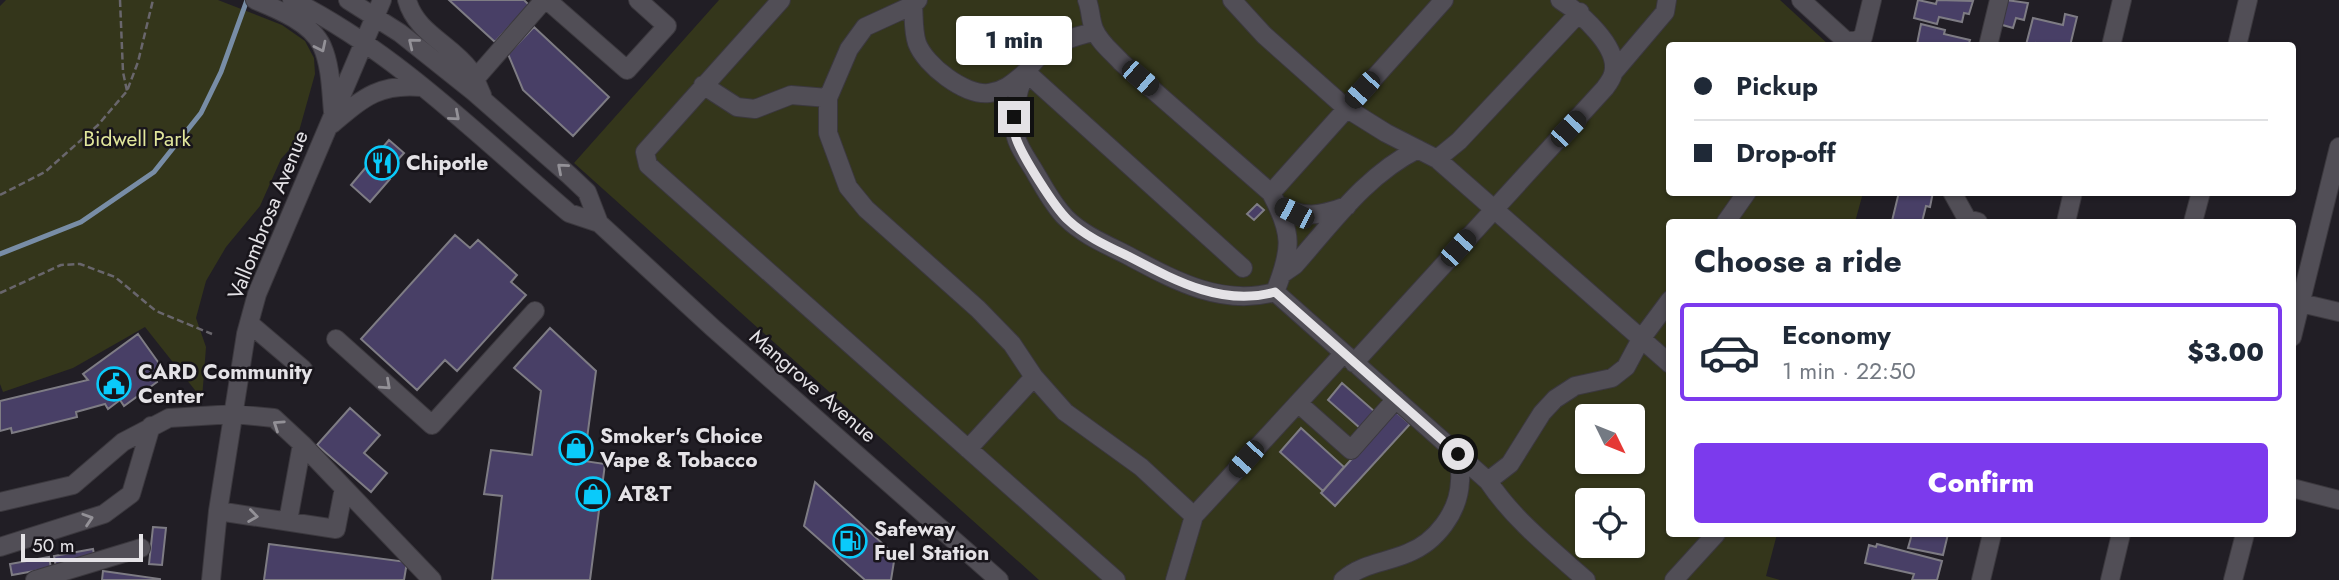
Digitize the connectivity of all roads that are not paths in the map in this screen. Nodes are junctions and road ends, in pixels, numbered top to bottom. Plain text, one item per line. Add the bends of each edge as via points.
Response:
1 (292, 0) edge
2 (348, 0) edge
3 (407, 0) edge
4 (546, 0) edge
5 (638, 0) edge
6 (781, 0) edge
7 (1087, 0) edge
8 (1232, 0) edge
9 (1444, 0) edge
10 (1560, 0) edge
11 (1667, 0) edge
12 (1801, 0) edge
13 (1872, 0) edge
14 (1999, 0) edge
15 (2122, 0) edge
16 (2248, 0) edge
17 (262, 3) edge
18 (916, 3) edge
19 (378, 8) edge
20 (1580, 12) junction
21 (1094, 32) junction
22 (364, 42) junction
23 (1989, 42) edge
24 (2112, 42) edge
25 (2238, 42) edge
26 (1026, 72) junction
27 (1614, 72) junction
28 (475, 79) junction
29 (703, 85) junction
30 (422, 87) junction
31 (828, 98) junction
32 (485, 102) junction
33 (1346, 108) junction
34 (331, 120) junction
35 (2339, 147) edge
36 (1418, 149) junction
37 (1437, 159) junction
38 (1744, 196) edge
39 (1952, 196) edge
40 (2072, 196) edge
41 (2199, 196) edge
42 (1274, 199) junction
43 (1346, 206) junction
44 (1493, 210) junction
45 (1728, 219) edge
46 (1967, 219) edge
47 (2067, 219) edge
48 (2194, 219) edge
49 (598, 223) junction
50 (1244, 268) dead end
51 (1282, 274) junction
52 (1275, 292) junction
53 (2297, 302) edge
54 (1666, 305) edge
55 (535, 311) dead end
56 (2339, 312) edge
57 (249, 323) junction
58 (335, 339) dead end
59 (1641, 339) junction
60 (1348, 358) junction
61 (1666, 361) edge
62 (303, 369) dead end
63 (1034, 377) junction
64 (1396, 399) junction
65 (1298, 403) junction
66 (234, 414) junction
67 (151, 426) junction
68 (302, 444) junction
69 (968, 449) junction
70 (1458, 454) junction
71 (1488, 481) junction
72 (344, 488) junction
73 (2296, 489) edge
74 (2339, 500) edge
75 (0, 502) edge
76 (218, 511) junction
77 (1194, 516) junction
78 (288, 521) junction
79 (1713, 537) edge
80 (1991, 537) edge
81 (2120, 537) edge
82 (2244, 537) edge
83 (0, 547) edge
84 (141, 548) dead end
85 (72, 575) edge
86 (35, 580) edge
87 (211, 580) edge
88 (432, 580) edge
89 (999, 580) edge
90 (1116, 580) edge
91 (1175, 580) edge
92 (1343, 580) edge
93 (1587, 580) edge
94 (1674, 580) edge
95 (1981, 580) edge
96 (2110, 580) edge
97 (2233, 580) edge

1 - 22 street, Mangrove Avenue
2 - 19 street, Mangrove Avenue
3 - 28 street via 423,28 470,69
4 - 5 street via 627,70 667,26
4 - 28 street
6 - 29 street
7 - 21 street
8 - 33 street
9 - 33 street
10 - 20 street
11 - 27 street via 1665,12
12 - 13 street via 1846,41 1863,37
14 - 23 street
15 - 24 street
16 - 25 street
17 -> 34 street via 297,22 321,44 328,64
18 - 26 street via 917,44 943,74 979,94 1007,89
18 - 31 street via 865,27 849,49
19 - 22 street, Vallombrosa Avenue
32 -> 19 street, Mangrove Avenue via 400,33
20 - 27 street via 1611,50
20 - 37 street via 1460,141
21 - 26 street via 1067,38 1047,49
21 - 42 street via 1121,62
22 - 30 street, Mangrove Avenue
22 - 34 street, Vallombrosa Avenue
26 - 50 street
26 - 52 street via 1017,94 1016,138 1067,219 1177,282 1230,296
27 - 44 street via 1605,88
28 - 32 street
29 - 31 street via 737,107 755,110 791,95
29 - 69 street via 645,152 648,165
30 - 34 street via 380,89
30 -> 49 street, Mangrove Avenue via 569,213
31 - 63 street via 828,132 848,187 866,209 978,309 1012,344
49 -> 32 street, Mangrove Avenue via 587,192
33 - 36 street
33 - 42 street
34 - 57 street, Vallombrosa Avenue
35 - 53 street
36 - 37 street
36 - 43 street via 1373,178
37 - 44 street
38 - 45 street
39 - 46 street
40 - 47 street
41 - 48 street
42 - 43 street via 1294,213 1308,216
42 - 51 street via 1285,219 1288,239
43 - 51 street
44 - 59 street
44 - 60 street
49 - 89 street, Mangrove Avenue
51 - 52 street
52 - 60 street
53 - 56 street
54 - 59 street
58 -> 55 street via 432,425
57 - 62 street
57 - 66 street, Vallombrosa Avenue
59 - 61 street
59 - 71 street via 1626,367 1612,378 1575,386 1555,399 1510,464
60 - 64 street
60 - 65 street
63 - 69 street
63 - 77 street via 1065,412 1141,467
64 - 65 street via 1351,450
64 - 70 street
65 - 77 street
66 - 67 street via 169,418
68 -> 66 street via 274,418
66 - 76 street, Vallombrosa Avenue
67 - 75 street via 123,442 73,485
83 -> 67 street via 104,514 131,494
68 - 72 street
68 - 78 street
69 - 90 street
70 - 71 street
70 - 92 street via 1457,501 1429,543 1354,570
71 - 93 street via 1529,530
72 - 78 street via 335,529
72 - 88 street
73 - 74 street
76 -> 78 street
76 - 87 street, Vallombrosa Avenue
77 - 91 street
79 - 94 street
80 - 95 street
81 - 96 street
82 - 97 street
84 - 85 street
85 - 86 street

